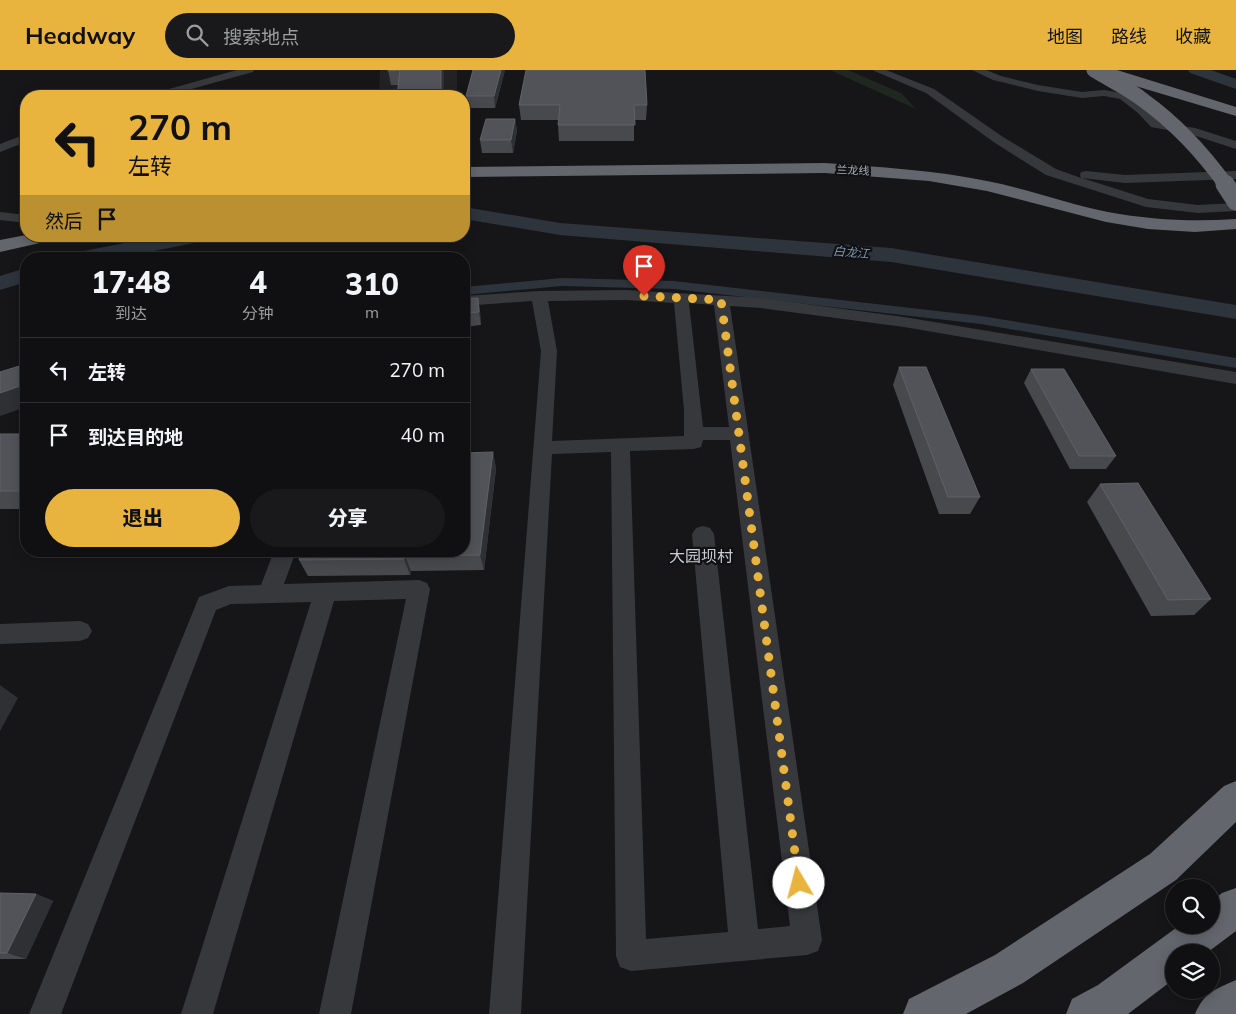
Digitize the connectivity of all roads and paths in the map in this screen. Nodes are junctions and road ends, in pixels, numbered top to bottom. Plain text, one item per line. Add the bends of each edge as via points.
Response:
1 (249, 70) edge
2 (877, 70) edge
3 (977, 70) edge
4 (1094, 70) edge
5 (1105, 70) edge
6 (1134, 70) edge
7 (177, 90) edge
8 (1236, 98) edge
9 (1236, 112) edge
10 (20, 140) edge
11 (1236, 145) edge
12 (0, 148) edge
13 (470, 172) edge
14 (1051, 172) junction
15 (1236, 175) edge
16 (1236, 201) edge
17 (1236, 207) edge
18 (0, 216) edge
19 (20, 218) edge
20 (1236, 224) edge
21 (20, 242) edge
22 (0, 246) edge
23 (539, 296) junction
24 (681, 298) junction
25 (721, 300) junction
26 (470, 301) edge
27 (1236, 378) edge
28 (693, 434) junction
29 (738, 434) junction
30 (620, 445) junction
31 (543, 448) junction
32 (703, 534) dead end
33 (282, 557) edge
34 (326, 592) junction
35 (269, 594) junction
36 (80, 631) dead end
37 (0, 634) edge
38 (1236, 798) edge
39 (1236, 907) edge
40 (1187, 944) edge
41 (744, 946) junction
42 (1165, 961) edge
43 (1236, 1000) edge
44 (45, 1014) edge
45 (197, 1014) edge
46 (336, 1014) edge
47 (505, 1014) edge
48 (924, 1014) edge
49 (1087, 1014) edge
50 (1216, 1014) edge

1 - 7 street
2 - 14 street via 930,91
3 - 11 street via 1038,88 1082,95 1104,93 1123,96 1155,125 1195,132
4 - 16 highway, bridge via 1148,103 1195,146
5 - 9 highway
6 - 8 highway
10 - 12 street
13 - 20 highway, 兰龙线 via 859,170 929,176 988,186 1106,217 1148,224 1195,227
14 - 15 street via 1124,179
14 - 17 street via 1146,203 1198,209
18 - 19 street
21 - 22 highway
23 - 24 street
23 - 26 street
23 - 31 street via 549,351
24 - 25 street
24 - 28 street
25 - 27 street via 904,322
25 - 29 street
28 - 29 street
28 - 30 street via 694,442
29 - 41 street via 807,940
30 - 31 street
30 - 41 street via 631,956
31 - 47 street
32 - 41 street
33 - 35 street
34 - 35 street
34 - 45 street
34 - 46 street via 419,589
35 - 44 street via 230,595 207,604
36 - 37 street
38 - 48 highway via 1163,867 1009,969
39 - 40 highway
42 - 49 highway via 1113,1000
43 - 50 highway

